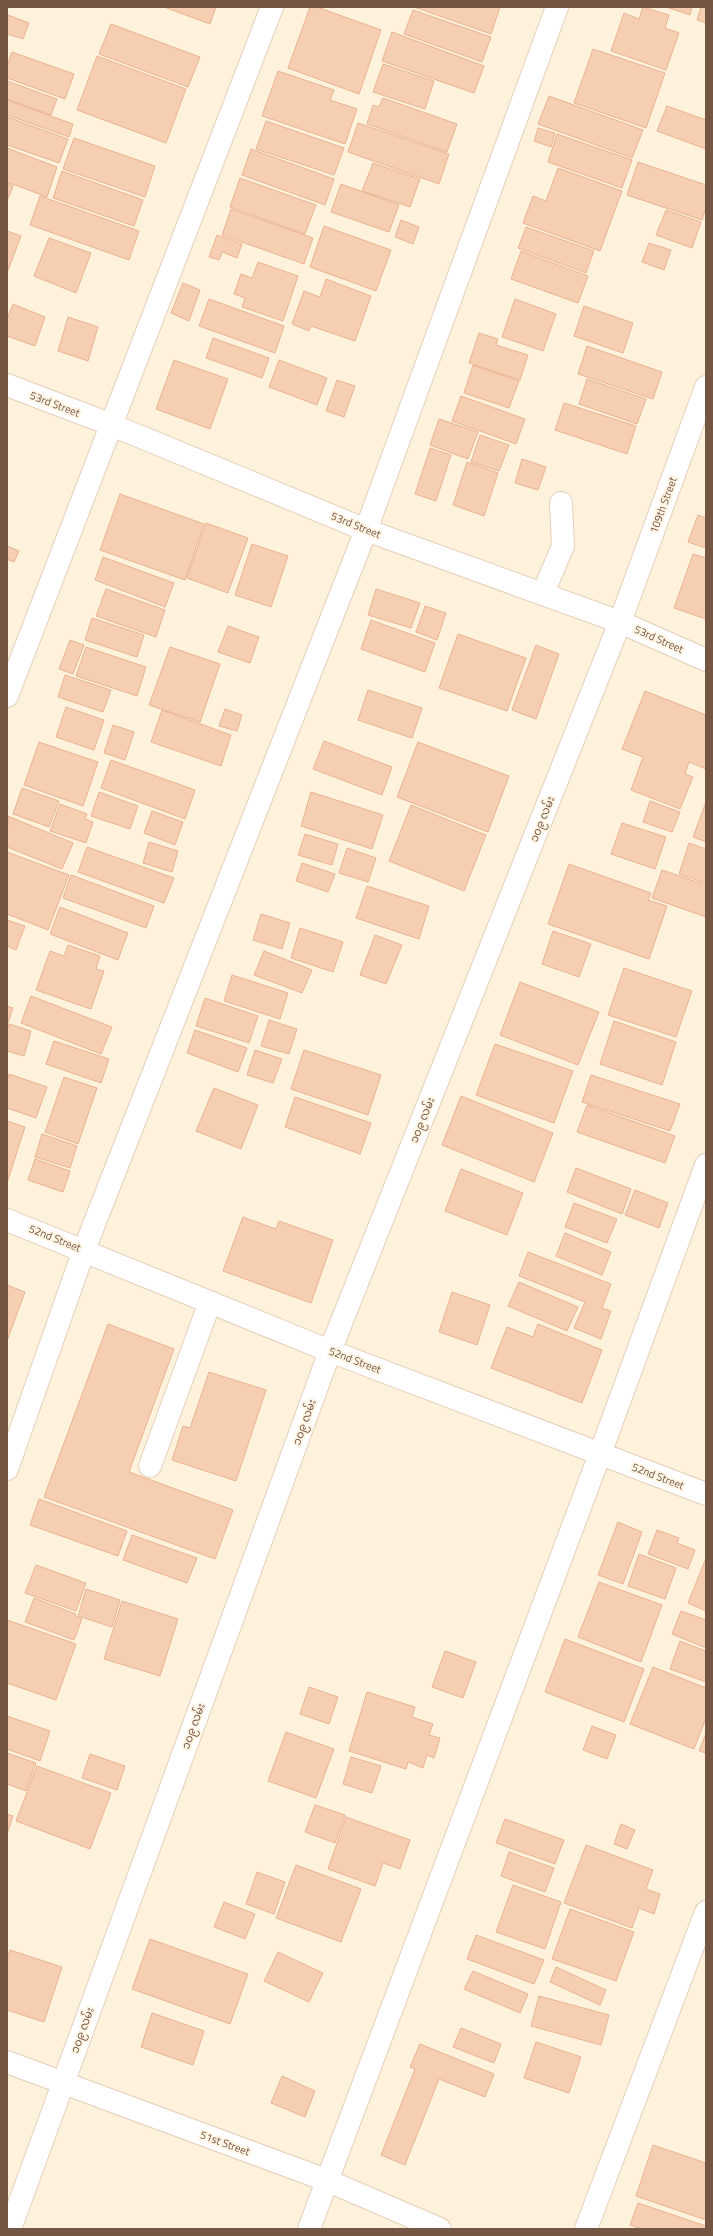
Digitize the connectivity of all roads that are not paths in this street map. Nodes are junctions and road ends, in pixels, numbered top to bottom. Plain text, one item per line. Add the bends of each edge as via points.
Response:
1 (272, 7) edge
2 (557, 7) edge
3 (7, 385) edge
4 (706, 387) edge
5 (112, 425) junction
6 (561, 502) dead end
7 (366, 530) junction
8 (543, 593) junction
9 (620, 622) junction
10 (706, 660) edge
11 (7, 696) edge
12 (706, 1165) edge
13 (7, 1220) edge
14 (84, 1250) junction
15 (210, 1302) junction
16 (330, 1351) junction
17 (600, 1454) junction
18 (150, 1466) dead end
19 (7, 1469) edge
20 (706, 1494) edge
21 (706, 1912) edge
22 (7, 2062) edge
23 (62, 2083) junction
24 (326, 2180) junction
25 (10, 2229) edge
26 (308, 2229) edge
27 (440, 2229) edge
28 (586, 2229) edge

1 - 5 street
2 - 7 street
3 - 5 street, 53rd Street
4 - 9 street, 109th Street
5 - 7 street, 53rd Street
5 - 11 street
6 - 8 street via 563,546
7 - 8 street, 53rd Street
7 - 14 street
8 - 9 street, 53rd Street
9 - 10 street, 53rd Street
9 - 16 street, ၁၀၉ လမ်း
12 - 17 street
13 - 14 street, 52nd Street
14 - 15 street, 52nd Street
14 - 19 street
15 - 16 street, 52nd Street
15 - 18 street
16 - 17 street, 52nd Street
16 - 23 street, ၁၀၉ လမ်း
17 - 20 street, 52nd Street
17 - 24 street
21 - 28 street
22 - 23 street, 51st Street
23 - 24 street, 51st Street
23 - 25 street, ၁၀၉ လမ်း
24 - 26 street
24 - 27 street, 51st Street

